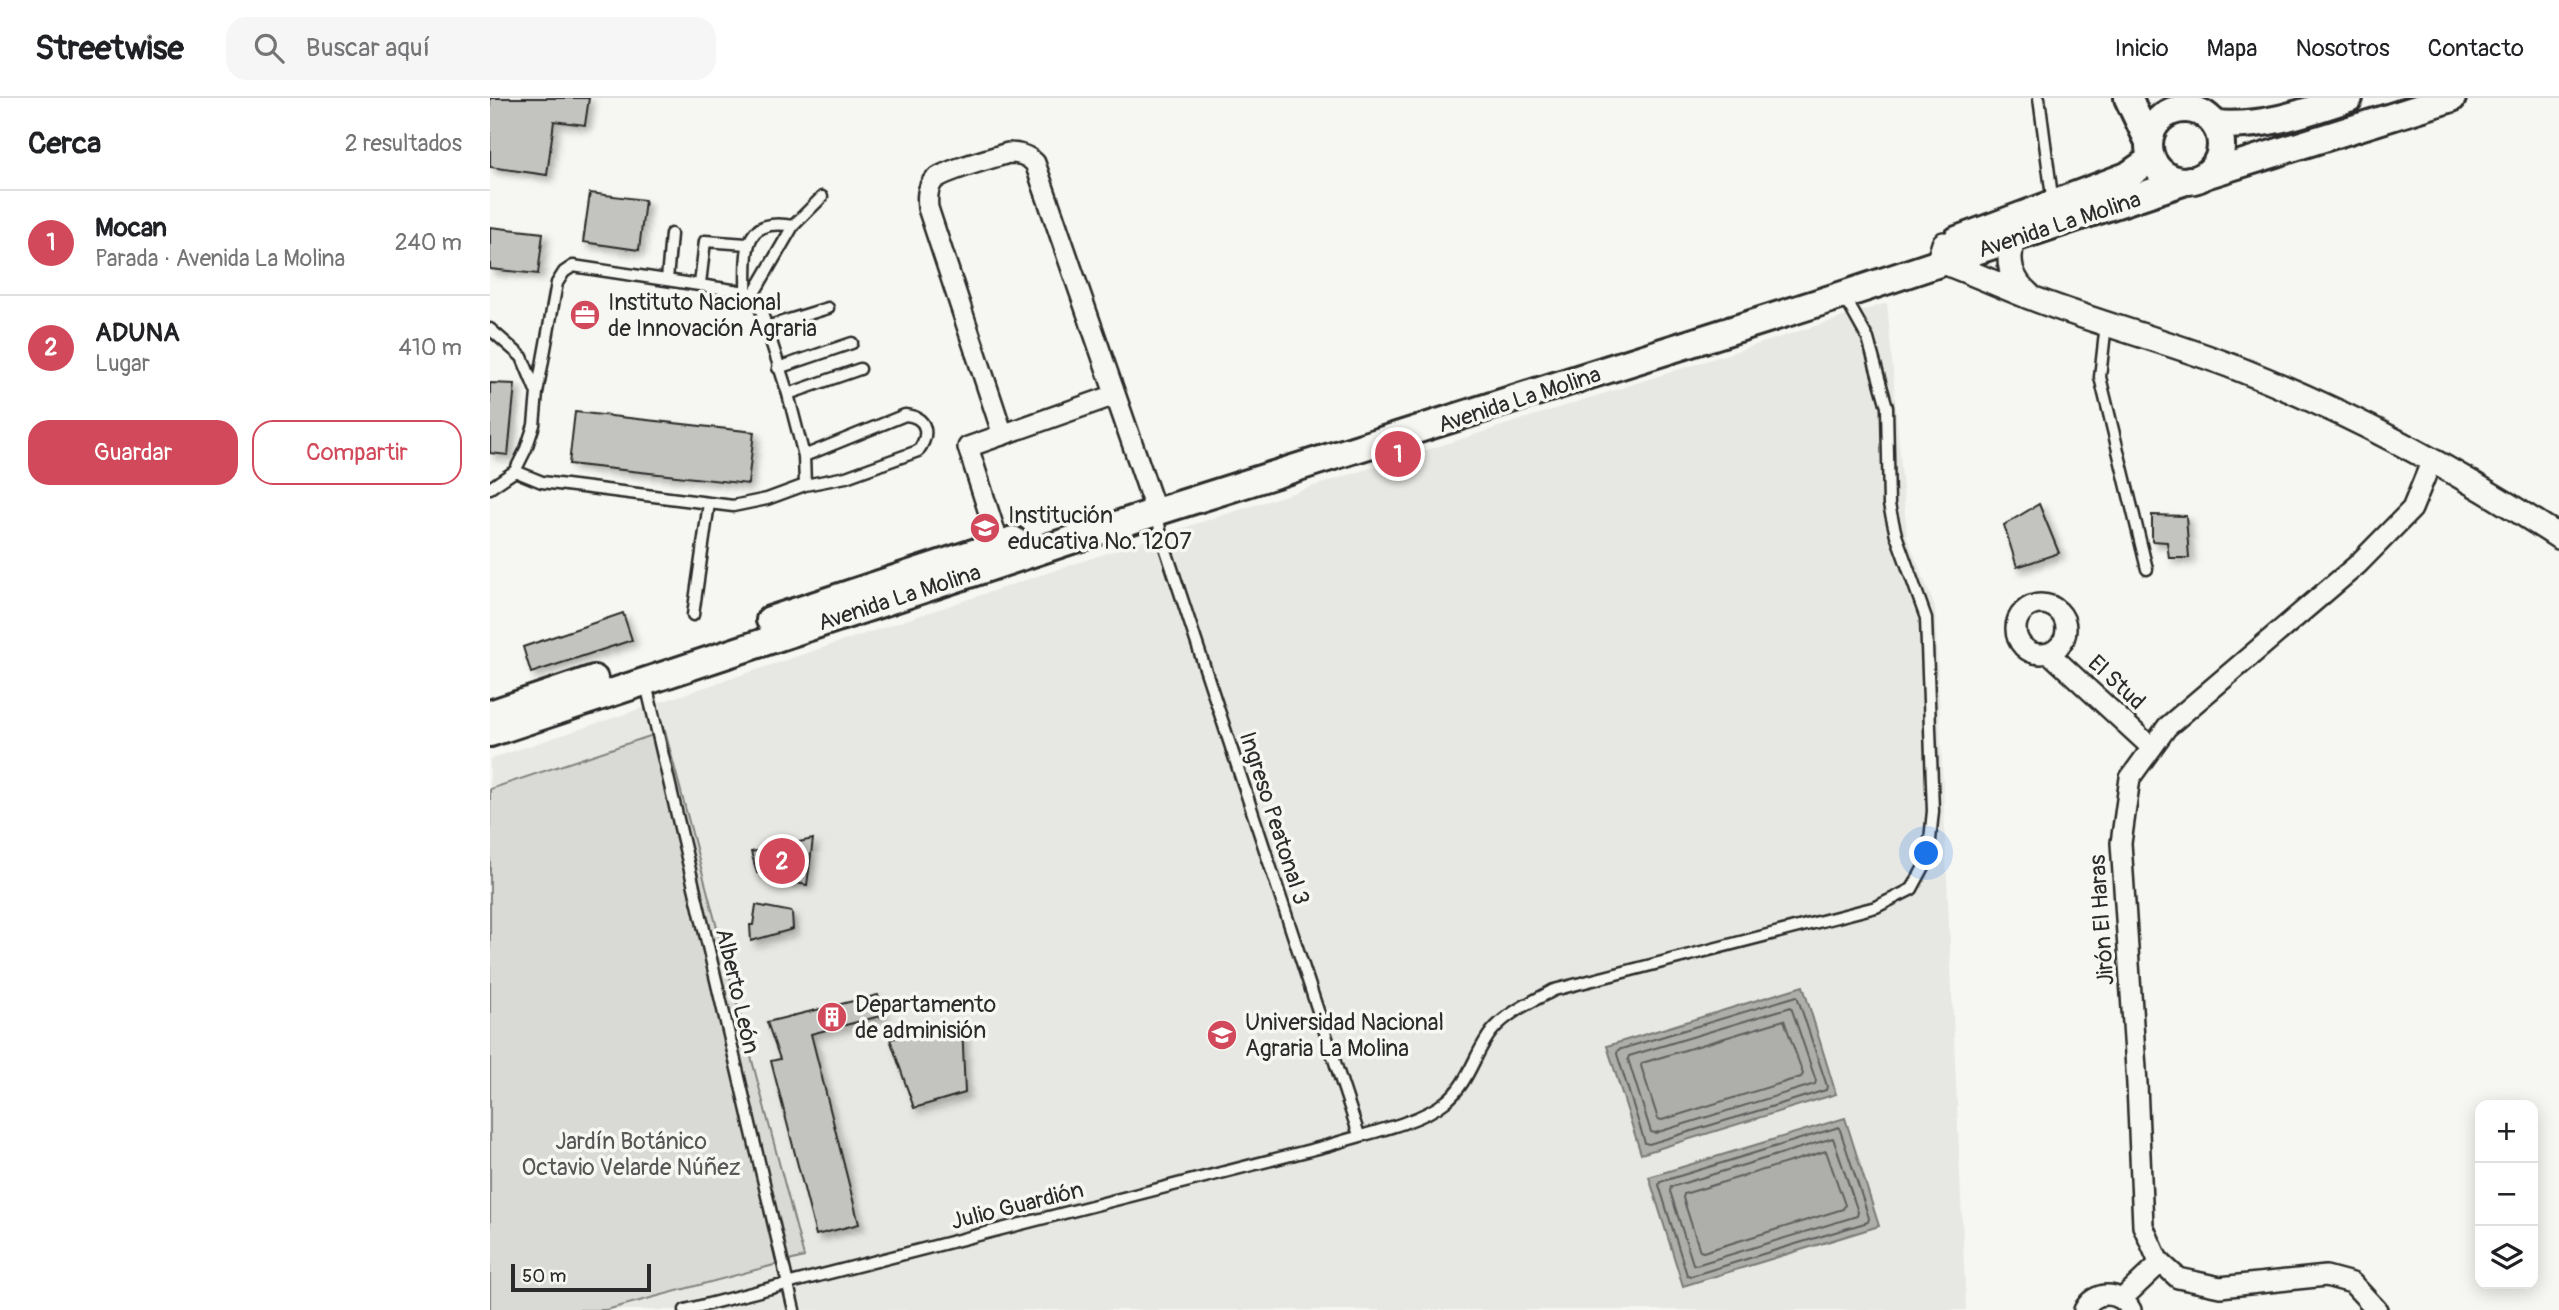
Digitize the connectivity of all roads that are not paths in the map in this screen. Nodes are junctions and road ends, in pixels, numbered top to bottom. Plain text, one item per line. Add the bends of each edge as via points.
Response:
1 (2039, 98) edge
2 (2128, 98) edge
3 (2349, 98) edge
4 (2452, 98) edge
5 (2189, 104) edge
6 (2215, 124) junction
7 (2150, 150) junction
8 (2197, 178) junction
9 (822, 197) dead end
10 (2053, 204) junction
11 (793, 226) junction
12 (671, 234) dead end
13 (2013, 239) junction
14 (747, 244) junction
15 (1944, 253) junction
16 (667, 280) junction
17 (699, 284) junction
18 (749, 294) junction
19 (1843, 295) junction
20 (2038, 300) junction
21 (828, 308) dead end
22 (2106, 322) junction
23 (765, 327) junction
24 (490, 329) edge
25 (852, 343) dead end
26 (778, 368) junction
27 (860, 369) dead end
28 (537, 393) junction
29 (788, 394) junction
30 (1115, 395) junction
31 (1003, 435) junction
32 (804, 456) junction
33 (2432, 460) junction
34 (515, 471) junction
35 (805, 485) junction
36 (490, 488) edge
37 (709, 503) junction
38 (1154, 505) junction
39 (2559, 537) edge
40 (1002, 553) junction
41 (2147, 569) dead end
42 (693, 615) dead end
43 (2049, 653) dead end
44 (645, 681) junction
45 (490, 714) edge
46 (490, 733) edge
47 (2152, 748) junction
48 (1359, 1135) junction
49 (2161, 1262) junction
50 (788, 1283) junction
51 (2127, 1305) edge
52 (685, 1310) edge
53 (794, 1310) edge
54 (2084, 1310) edge
55 (2377, 1310) edge

1 - 10 lane
2 - 7 main road
3 - 6 main road via 2278,120
4 - 8 main road, Avenida La Molina
5 - 6 main road
5 - 7 main road via 2158,120
6 - 8 main road via 2221,154 2217,164
7 - 8 main road via 2163,174
7 - 10 main road, Avenida La Molina via 2127,176
8 - 13 main road, Avenida La Molina
9 - 11 lane
10 - 15 main road, Avenida La Molina
11 - 14 lane via 764,225
11 - 18 lane
12 - 16 lane
13 - 15 main road, Avenida La Molina
13 - 20 street via 2011,270 2021,288
14 - 17 lane via 705,241
14 - 18 lane
15 - 19 main road, Avenida La Molina
15 - 20 street
15 - 38 main road, Avenida La Molina
16 - 17 lane
16 - 28 lane via 573,266 565,272 557,283
17 - 18 lane
18 - 23 lane
19 - 38 main road, Avenida La Molina
19 - 48 lane, Julio Guardión via 1868,339 1886,407 1889,505 1926,618 1933,811 1926,863 1913,889 1877,908 1554,990 1511,1014 1492,1031 1461,1085 1445,1102 1390,1127
20 - 22 street
21 - 23 lane
22 - 33 street via 2240,369
22 - 41 lane via 2100,377
23 - 26 lane
24 - 28 lane via 522,357
25 - 26 lane
26 - 29 lane
27 - 29 lane
28 - 34 lane via 534,425
29 - 32 lane
30 - 31 street
30 - 31 street via 1035,163 1023,154 1008,153 939,175 929,187 928,208
30 - 38 street
31 - 40 street via 968,447
32 - 35 lane
32 - 35 lane via 905,415 914,416 924,426 925,441 918,451 846,477
33 - 39 street
33 - 47 street, Jirón El Haras via 2412,509 2403,519 2357,565 2167,727
34 - 36 lane
34 - 37 lane via 542,482
35 - 37 lane via 747,504
37 - 42 lane
38 - 40 main road, Avenida La Molina
38 - 48 lane, Ingreso Peatonal 3
40 - 44 main road, Avenida La Molina
40 - 45 main road, Avenida La Molina
43 - 47 street, El Stud
44 - 46 main road, Avenida La Molina
44 - 50 lane, Alberto León
47 - 49 street, Jirón El Haras via 2130,778 2121,843 2143,1226
48 - 50 lane, Julio Guardión
49 - 51 street
49 - 55 street via 2178,1278 2220,1287 2326,1276 2352,1283
50 - 52 lane, Julio Guardión
50 - 53 lane, Alberto León
51 - 54 street via 2108,1294 2092,1299

